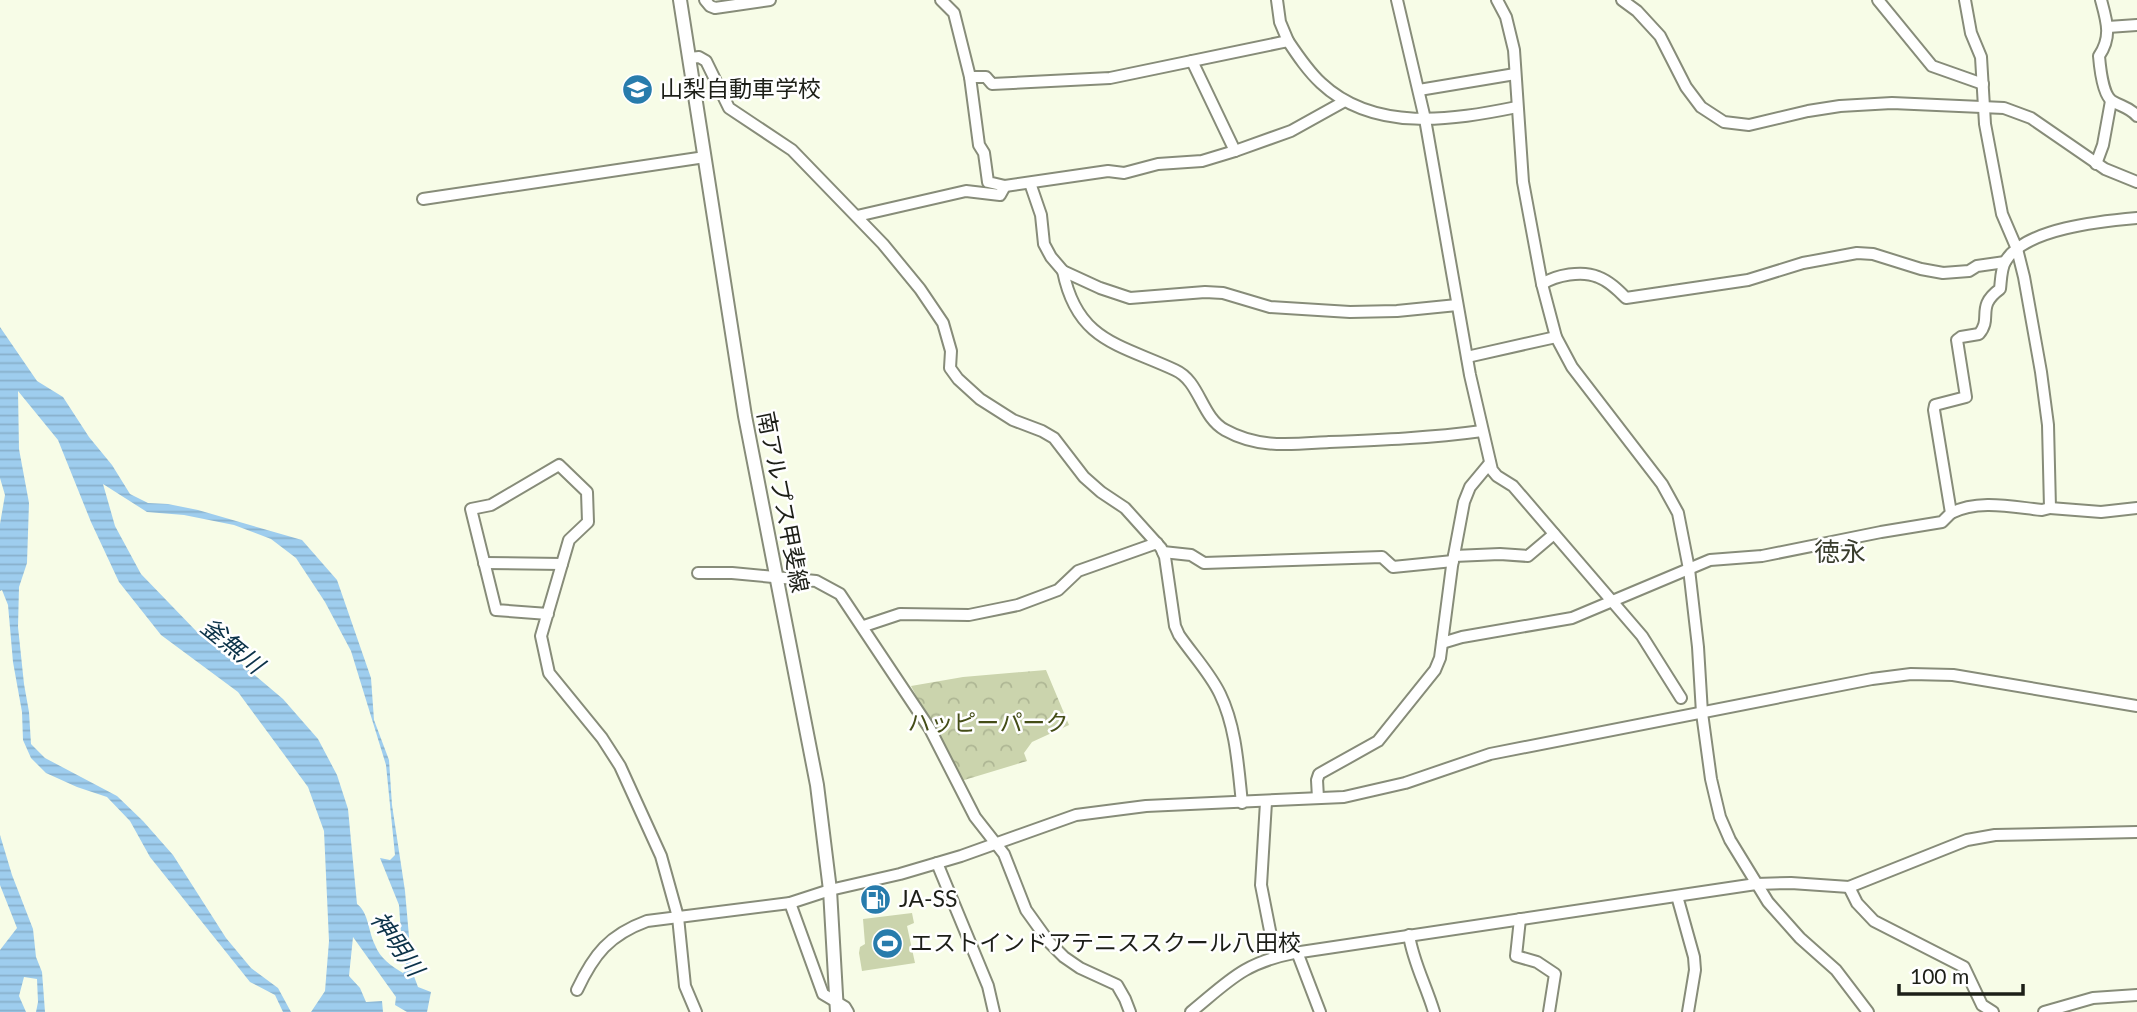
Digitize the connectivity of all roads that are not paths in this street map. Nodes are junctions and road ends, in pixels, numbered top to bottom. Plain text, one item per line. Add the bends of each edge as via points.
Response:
1 (680, 0) edge
2 (705, 0) edge
3 (771, 0) edge
4 (940, 0) edge
5 (1277, 0) edge
6 (1397, 0) edge
7 (1497, 0) edge
8 (1622, 0) edge
9 (1878, 0) edge
10 (1965, 0) edge
11 (2101, 0) edge
12 (2137, 25) edge
13 (2108, 27) junction
14 (1288, 41) junction
15 (691, 58) junction
16 (1192, 61) junction
17 (1515, 74) junction
18 (970, 77) junction
19 (1983, 84) junction
20 (1419, 90) junction
21 (1345, 101) junction
22 (2111, 101) junction
23 (1984, 106) junction
24 (1517, 107) junction
25 (2137, 116) edge
26 (1425, 119) junction
27 (1236, 152) junction
28 (705, 157) junction
29 (2096, 164) junction
30 (2137, 182) edge
31 (1030, 183) junction
32 (1005, 186) junction
33 (423, 199) dead end
34 (857, 216) junction
35 (2137, 218) edge
36 (2017, 249) junction
37 (2005, 262) junction
38 (1063, 271) junction
39 (1542, 284) junction
40 (1457, 304) junction
41 (1556, 337) junction
42 (1467, 356) junction
43 (1482, 431) junction
44 (1490, 464) junction
45 (2050, 508) junction
46 (2137, 508) edge
47 (1951, 513) junction
48 (1554, 534) junction
49 (1160, 548) junction
50 (1454, 558) junction
51 (484, 564) junction
52 (562, 564) junction
53 (1689, 569) junction
54 (698, 573) dead end
55 (776, 577) junction
56 (1612, 601) junction
57 (548, 614) junction
58 (863, 626) junction
59 (1442, 643) junction
60 (1681, 698) dead end
61 (2137, 706) edge
62 (1702, 713) junction
63 (1318, 798) junction
64 (1266, 802) junction
65 (1242, 803) junction
66 (2137, 832) edge
67 (995, 843) junction
68 (937, 863) junction
69 (1756, 884) junction
70 (1849, 887) junction
71 (830, 890) junction
72 (1677, 896) junction
73 (790, 904) junction
74 (678, 917) junction
75 (1520, 919) junction
76 (1409, 935) junction
77 (1297, 952) junction
78 (1275, 956) junction
79 (577, 990) dead end
80 (2137, 995) edge
81 (836, 1007) edge
82 (696, 1012) edge
83 (848, 1012) edge
84 (994, 1012) edge
85 (1130, 1012) edge
86 (1191, 1012) edge
87 (1320, 1012) edge
88 (1434, 1012) edge
89 (1549, 1012) edge
90 (1688, 1012) edge
91 (1868, 1012) edge
92 (1993, 1012) edge
93 (2044, 1012) edge

1 - 15 main road, 南アルプス甲斐線
2 - 3 street via 715,8
4 - 18 street via 954,13
5 - 14 street
6 - 20 street
7 - 17 street via 1509,28
8 - 23 street via 1660,36 1701,107 1724,122 1749,125 1840,106
9 - 19 street via 1932,66
10 - 19 street via 1981,57
11 - 13 street
12 - 13 street
13 - 22 street via 2099,56 2104,91
14 - 16 street
14 - 21 street via 1322,85
15 - 28 main road, 南アルプス甲斐線
15 - 34 street via 706,61 729,108 792,150
16 - 18 street via 1110,78 992,84 986,77
16 - 27 street
17 - 20 street
17 - 24 street
18 - 32 street via 989,182
19 - 23 street
20 - 26 street
21 - 26 street via 1384,115
21 - 27 street via 1292,131
22 - 25 street
22 - 29 street
23 - 29 street via 2031,118
23 - 36 street via 2003,214
24 - 26 street
24 - 39 street via 1522,182
26 - 40 street
27 - 31 street via 1124,173 1108,171
28 - 33 street
28 - 55 main road, 南アルプス甲斐線 via 745,416
29 - 30 street
31 - 32 street
31 - 38 street via 1041,215 1044,244
32 - 34 street via 1000,195 967,191
34 - 49 street via 943,323 951,351 950,368 958,379 1013,420 1054,439 1084,477 1125,508
35 - 36 street via 2074,226
36 - 37 street
36 - 45 street via 2048,425
37 - 39 street via 1943,272 1857,253 1748,280 1626,298 1597,276 1565,276
37 - 47 street via 2000,289 1985,306 1984,328 1957,340 1966,397 1935,405
38 - 40 street via 1130,298 1223,293 1270,307 1350,312
38 - 43 street via 1071,300 1088,325 1108,341 1179,371 1213,421 1225,430 1272,445
39 - 41 street
40 - 42 street
41 - 42 street
41 - 53 street via 1572,367 1671,499
42 - 43 street
43 - 44 street
44 - 48 street via 1497,477 1513,486
44 - 50 street via 1464,502
45 - 46 street via 2101,512
45 - 47 street via 1964,506
47 - 53 street via 1942,522 1762,556 1710,560
48 - 50 street via 1528,556
48 - 56 street
49 - 50 street via 1204,563 1382,557 1393,567
49 - 58 street via 1078,571 1058,590 1018,605 969,615 900,614
49 - 65 street via 1166,557 1175,626 1220,694 1230,723
50 - 59 street
51 - 52 street
51 - 52 street via 471,509 491,505 559,465 588,496 588,522 569,540
51 - 57 street via 496,610
52 - 57 street
53 - 56 street
53 - 62 street
54 - 55 street
55 - 58 street via 831,587
55 - 71 main road, 南アルプス甲斐線 via 816,773
56 - 59 street via 1572,618
56 - 60 street via 1643,636
57 - 74 street via 541,636 549,673 620,766 661,856
58 - 67 street via 930,729 975,817
59 - 63 street via 1435,670 1378,741 1319,774
61 - 62 street via 1953,675 1911,674
62 - 63 street via 1490,754 1405,783
62 - 69 street via 1720,817
63 - 64 street
64 - 65 street
64 - 78 street via 1261,885
65 - 67 street via 1087,813
66 - 70 street via 1995,835 1967,841
67 - 68 street
67 - 85 street via 1026,910 1049,942 1080,968 1116,985
68 - 71 street
68 - 84 street via 978,959
69 - 70 street
69 - 72 street
69 - 91 street via 1781,918 1836,970
70 - 92 street via 1874,921 1964,967 1982,1004
71 - 73 street
71 - 81 main road, 南アルプス甲斐線
72 - 75 street
72 - 90 street via 1694,957
73 - 74 street
73 - 81 street via 823,994
74 - 79 street via 647,921 614,937 588,967
74 - 82 street via 685,986
75 - 76 street
75 - 89 street via 1516,956 1555,974
76 - 77 street
76 - 88 street via 1412,957
77 - 78 street
77 - 87 street
78 - 86 street via 1238,973
80 - 93 street via 2093,998
81 - 83 street

